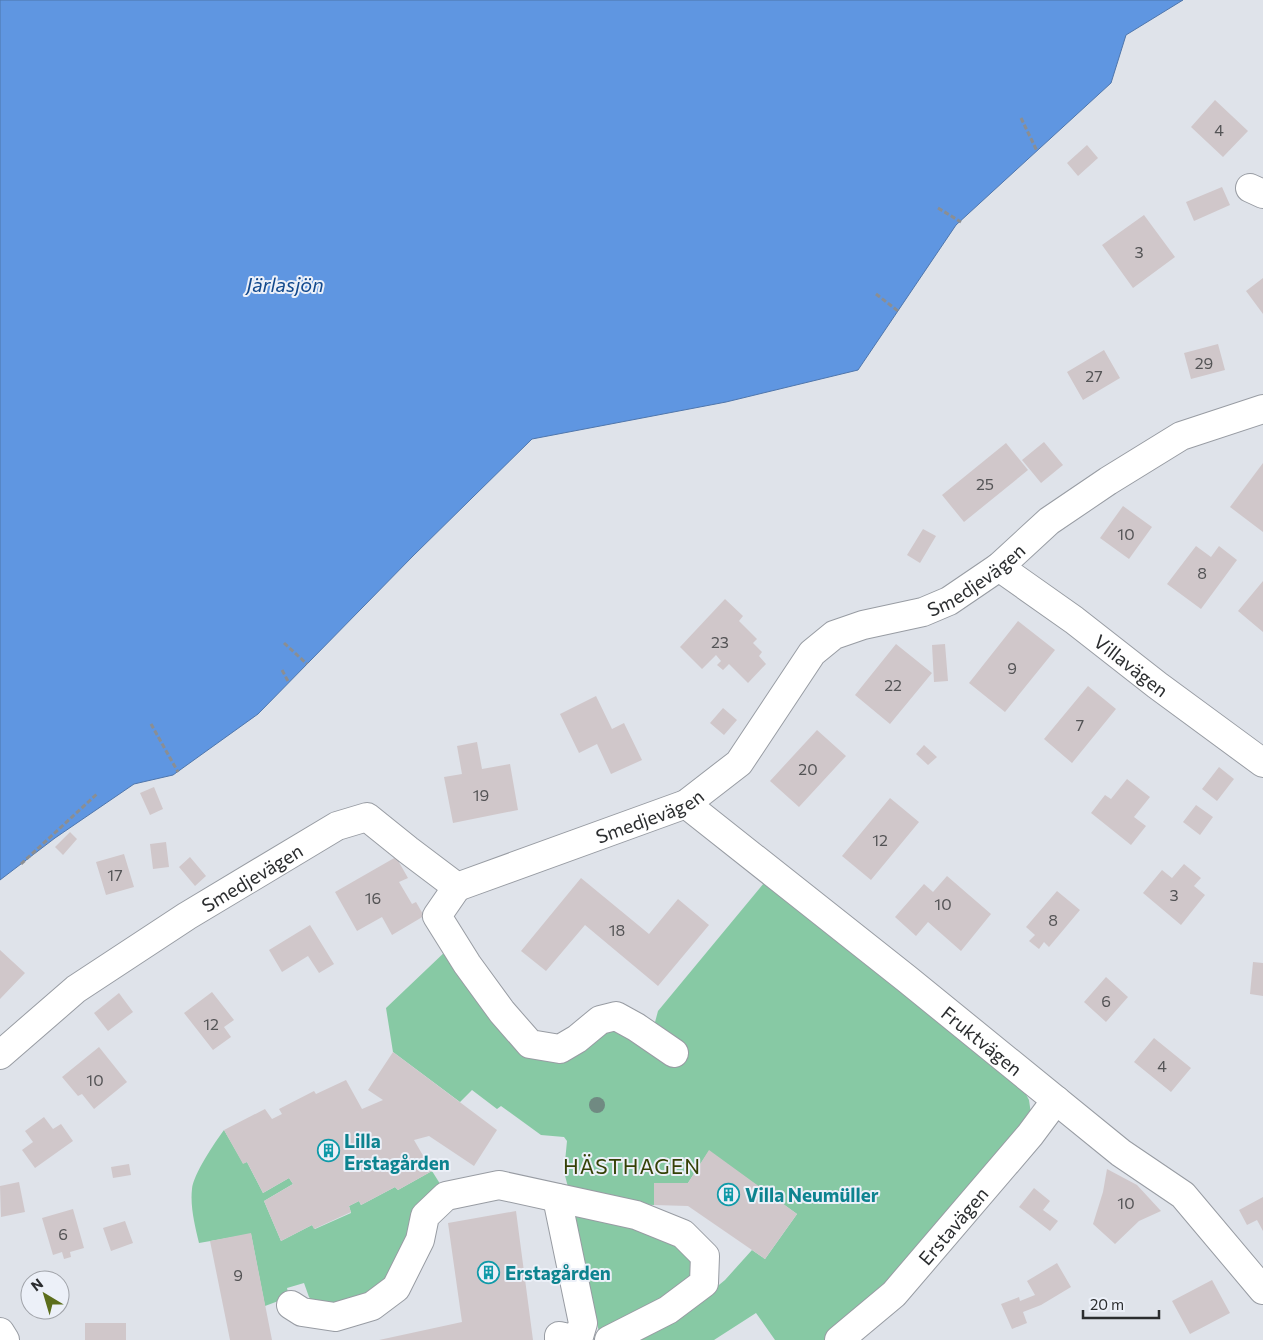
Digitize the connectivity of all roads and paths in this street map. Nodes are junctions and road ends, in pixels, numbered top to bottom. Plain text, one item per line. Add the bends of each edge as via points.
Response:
1 (1021, 118) dead end
2 (1037, 151) dead end
3 (938, 208) dead end
4 (961, 222) dead end
5 (876, 294) dead end
6 (898, 311) dead end
7 (1263, 408) edge
8 (1000, 567) junction
9 (284, 643) dead end
10 (308, 664) dead end
11 (282, 670) dead end
12 (289, 683) dead end
13 (151, 724) dead end
14 (1263, 763) edge
15 (178, 772) dead end
16 (98, 793) dead end
17 (686, 804) junction
18 (21, 864) dead end
19 (458, 887) junction
20 (674, 1053) dead end
21 (0, 1056) edge
22 (1056, 1100) junction
23 (557, 1198) junction
24 (1263, 1290) edge
25 (291, 1305) dead end
26 (0, 1332) edge
27 (559, 1338) edge
28 (5, 1340) edge
29 (609, 1340) edge
30 (839, 1340) edge

1 - 2 path
3 - 4 path
5 - 6 path
7 - 8 street, Smedjevägen via 1181,436 1049,521
8 - 14 street, Villavägen
8 - 17 street, Smedjevägen via 949,601 923,612 834,635 812,653 740,763
9 - 10 path
11 - 12 path
13 - 15 path
16 - 18 path
17 - 19 street, Smedjevägen
17 - 22 street, Fruktvägen
19 - 20 street via 437,916 502,1012 530,1044 560,1049 600,1020 616,1016
19 - 21 street, Smedjevägen via 367,817 337,826 187,916 76,989
22 - 24 street, Fruktvägen via 1121,1153 1183,1195
22 - 30 street, Erstavägen via 894,1294
23 - 25 street via 498,1185 446,1196 425,1216 420,1240 396,1288 372,1306 335,1317 302,1312
23 - 27 street via 582,1323 578,1340
23 - 29 street via 636,1215 683,1234 705,1256 704,1283 668,1310
26 - 28 street

